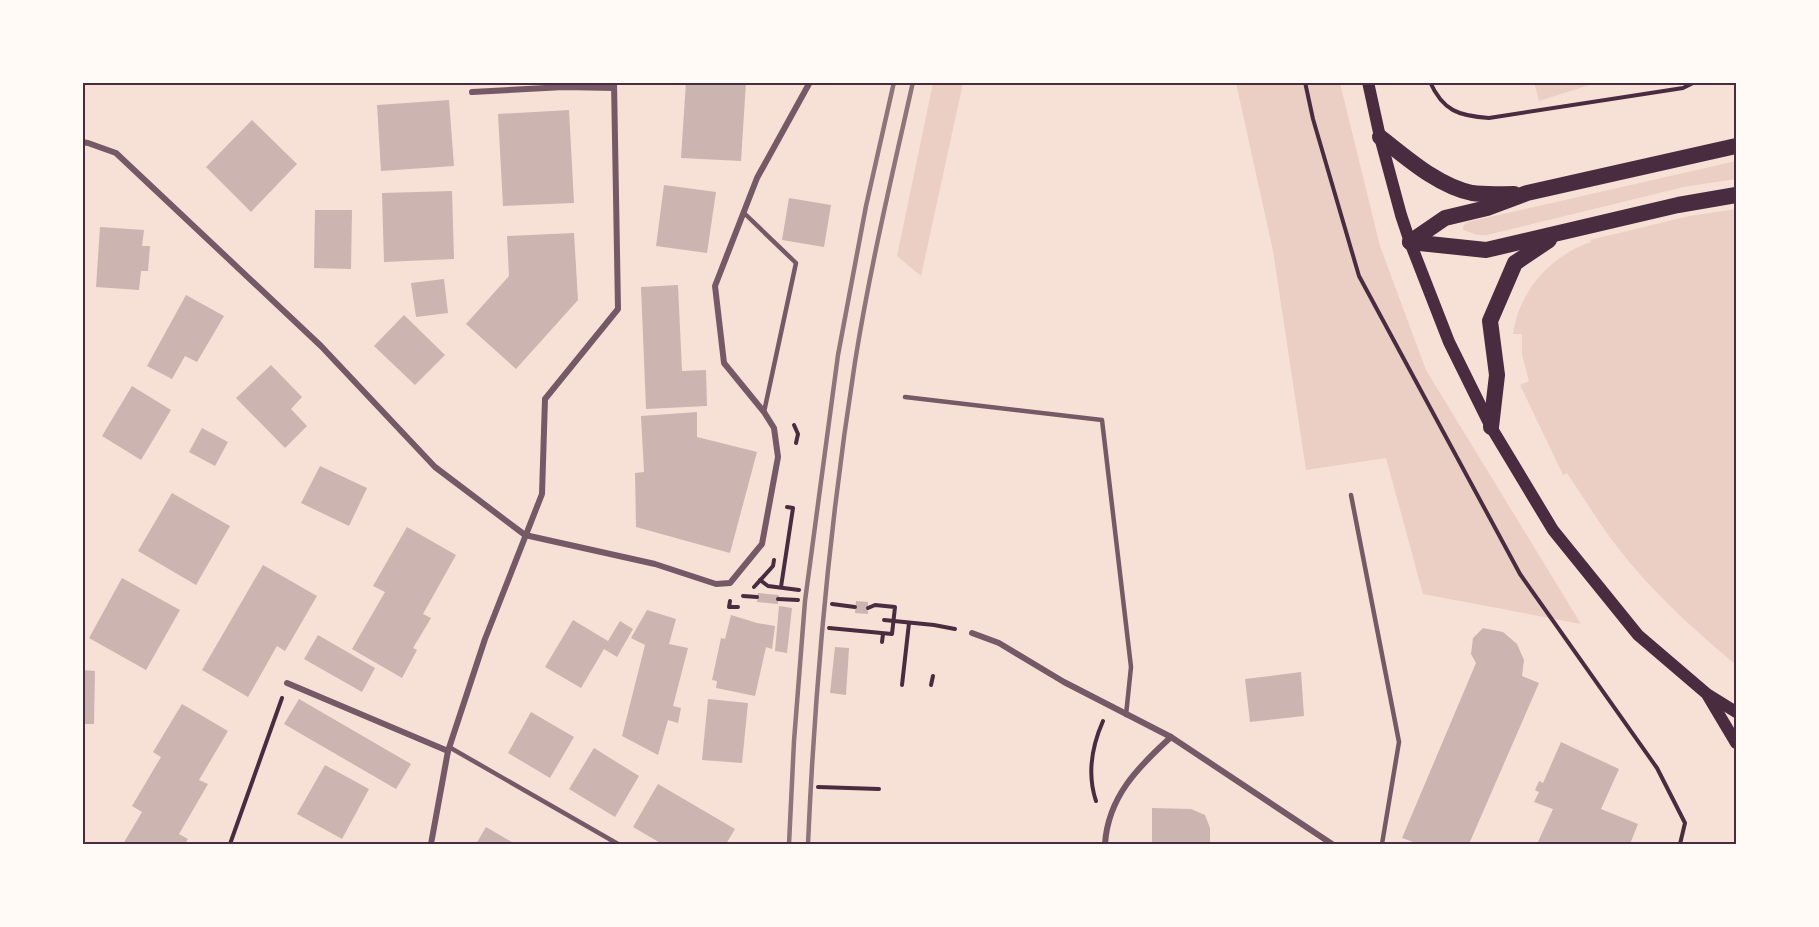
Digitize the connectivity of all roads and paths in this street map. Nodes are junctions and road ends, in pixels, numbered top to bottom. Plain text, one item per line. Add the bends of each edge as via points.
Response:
1 (810, 82) edge
2 (1305, 82) edge
3 (1368, 82) edge
4 (1430, 82) edge
5 (1695, 82) edge
6 (614, 85) edge
7 (472, 92) dead end
8 (1380, 137) junction
9 (82, 142) edge
10 (1737, 146) edge
11 (1527, 193) junction
12 (1737, 195) edge
13 (744, 213) junction
14 (1560, 233) junction
15 (1410, 242) junction
16 (905, 397) dead end
17 (764, 412) junction
18 (1491, 428) junction
19 (1351, 495) dead end
20 (793, 508) dead end
21 (525, 536) junction
22 (760, 580) dead end
23 (781, 587) junction
24 (799, 590) dead end
25 (778, 599) dead end
26 (798, 600) dead end
27 (832, 604) dead end
28 (855, 607) dead end
29 (868, 608) dead end
30 (884, 620) dead end
31 (893, 621) junction
32 (909, 622) junction
33 (829, 628) dead end
34 (972, 633) joint
35 (884, 634) junction
36 (882, 642) dead end
37 (933, 676) dead end
38 (287, 683) joint
39 (902, 685) dead end
40 (931, 685) dead end
41 (1707, 694) junction
42 (1110, 706) junction
43 (1737, 712) edge
44 (1126, 715) junction
45 (1171, 737) junction
46 (1737, 743) edge
47 (448, 749) junction
48 (818, 787) dead end
49 (879, 789) dead end
50 (1106, 830) junction
51 (230, 844) edge
52 (431, 844) edge
53 (618, 844) edge
54 (1105, 844) edge
55 (1332, 844) edge
56 (1382, 844) edge
57 (1680, 844) edge

1 - 13 street via 758,178
2 - 57 path via 1359,276 1521,574 1657,768 1685,824
3 - 8 main road
4 - 5 path via 1437,97 1452,111 1489,118 1683,88
6 - 7 street
6 - 21 street via 618,309 545,399 542,494
8 - 11 highway via 1457,189 1487,194
8 - 15 main road
9 - 21 street via 116,153 321,346 435,467
10 - 11 highway
11 - 15 highway via 1445,218
12 - 14 highway
13 - 17 street via 715,286 724,363
13 - 17 lane via 796,263
14 - 15 highway via 1486,250
14 - 18 highway via 1515,263 1490,321 1497,375
15 - 18 main road via 1449,342
16 - 44 lane via 1102,420 1131,667
17 - 21 street via 774,428 778,457 762,544 730,583 716,584 656,564
18 - 41 main road via 1553,530 1638,635
19 - 56 lane via 1399,742
20 - 23 path
21 - 47 street
22 - 23 path via 768,586
23 - 24 path
25 - 26 path
27 - 28 path
29 - 31 path via 895,607
30 - 31 path
31 - 32 path
31 - 35 path via 892,634
32 - 34 path
32 - 39 path
33 - 35 path
34 - 42 street via 999,643
35 - 36 path
37 - 40 path
38 - 47 street
38 - 51 path
41 - 43 main road
41 - 46 main road
42 - 44 street
42 - 50 path via 1092,754 1091,786
44 - 45 street
45 - 50 street via 1139,766 1119,796
45 - 55 street
47 - 52 street
47 - 53 lane
48 - 49 path
50 - 54 street

